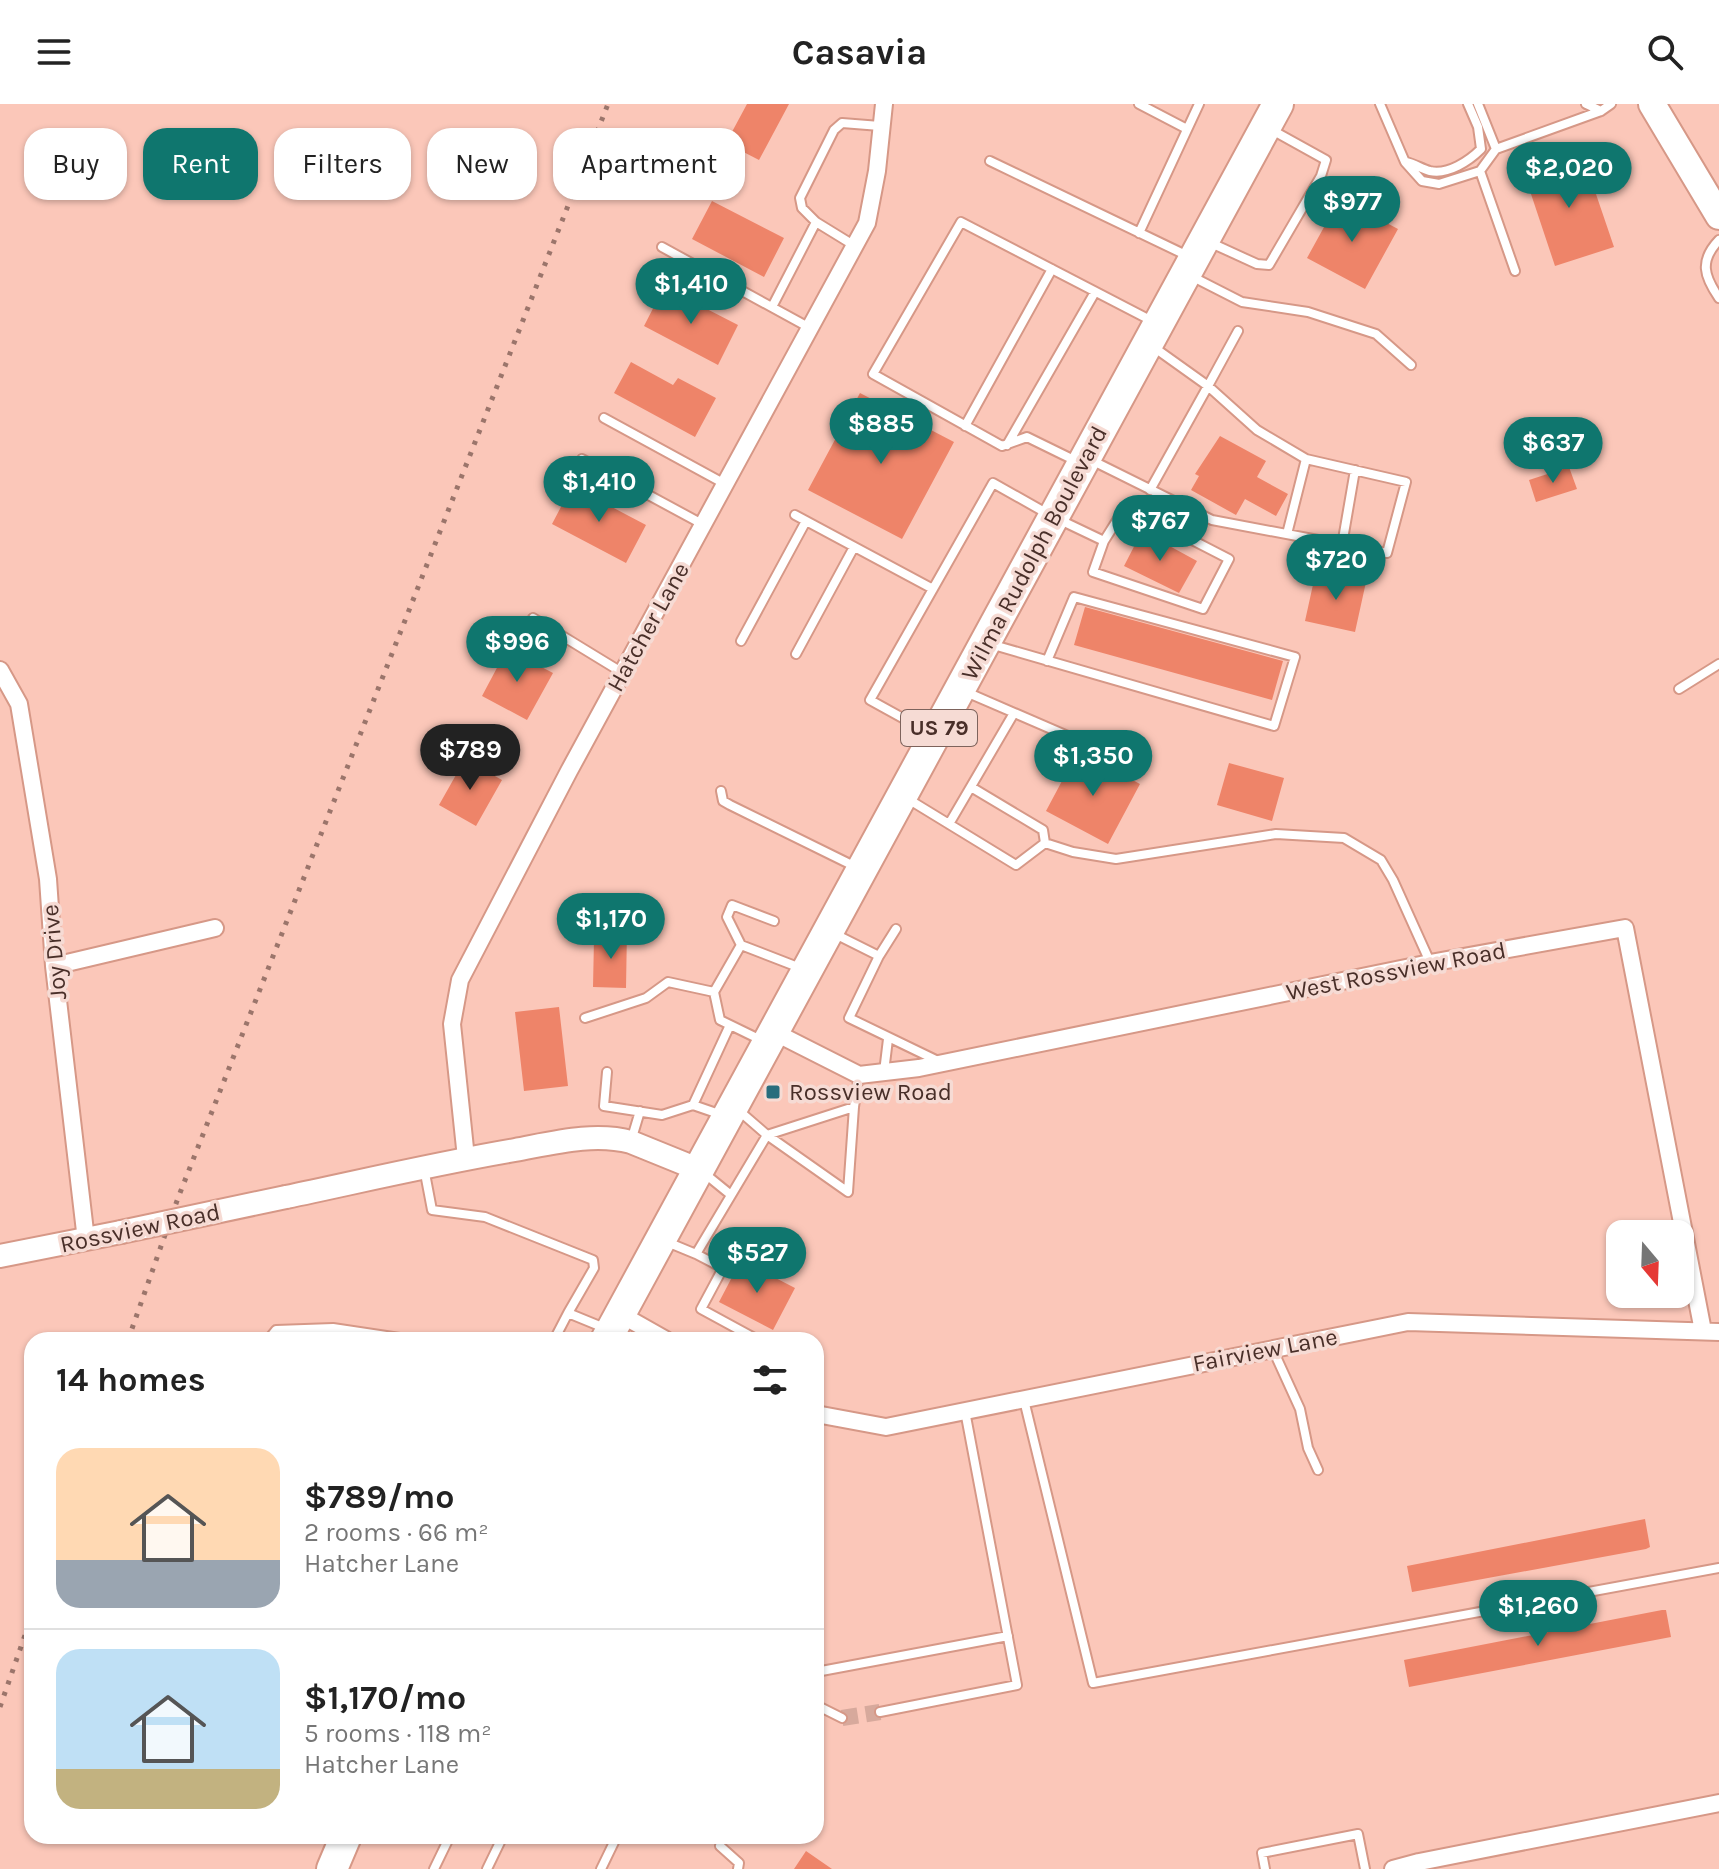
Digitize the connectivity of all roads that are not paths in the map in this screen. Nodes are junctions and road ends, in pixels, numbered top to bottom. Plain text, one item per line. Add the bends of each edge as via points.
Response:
1 (884, 104) edge
2 (1139, 104) edge
3 (1199, 104) edge
4 (1380, 104) edge
5 (1468, 104) edge
6 (1478, 104) edge
7 (1586, 104) edge
8 (1611, 104) edge
9 (1652, 104) edge
10 (1274, 110) edge
11 (1601, 111) junction
12 (880, 126) junction
13 (1187, 129) junction
14 (1496, 149) junction
15 (990, 161) dead end
16 (1405, 162) junction
17 (1480, 171) junction
18 (1719, 216) edge
19 (816, 222) junction
20 (1139, 233) junction
21 (1719, 240) edge
22 (662, 247) dead end
23 (856, 247) junction
24 (1195, 257) junction
25 (1052, 269) junction
26 (1515, 271) dead end
27 (1095, 292) junction
28 (1719, 298) edge
29 (772, 307) junction
30 (811, 329) junction
31 (1238, 331) dead end
32 (1154, 334) junction
33 (1411, 365) dead end
34 (1208, 386) junction
35 (604, 418) dead end
36 (965, 426) junction
37 (1007, 445) junction
38 (582, 459) dead end
39 (1306, 459) junction
40 (1083, 461) junction
41 (1355, 470) junction
42 (726, 484) junction
43 (1150, 490) junction
44 (795, 515) dead end
45 (1054, 517) junction
46 (806, 521) junction
47 (704, 525) junction
48 (1287, 534) junction
49 (1104, 541) junction
50 (1342, 545) junction
51 (854, 547) junction
52 (933, 589) junction
53 (533, 618) dead end
54 (741, 641) dead end
55 (985, 643) junction
56 (796, 654) dead end
57 (1047, 661) junction
58 (1719, 664) edge
59 (0, 670) edge
60 (624, 673) junction
61 (960, 689) junction
62 (1679, 689) dead end
63 (1014, 713) junction
64 (935, 736) junction
65 (1130, 763) dead end
66 (971, 787) junction
67 (721, 791) dead end
68 (902, 796) junction
69 (949, 824) junction
70 (1045, 843) junction
71 (862, 870) junction
72 (774, 921) dead end
73 (215, 928) dead end
74 (896, 929) dead end
75 (829, 931) junction
76 (741, 945) junction
77 (879, 956) junction
78 (1430, 963) junction
79 (54, 966) junction
80 (808, 970) junction
81 (714, 992) junction
82 (585, 1018) dead end
83 (730, 1025) junction
84 (771, 1038) junction
85 (888, 1039) junction
86 (942, 1063) junction
87 (607, 1072) dead end
88 (884, 1072) junction
89 (859, 1075) junction
90 (693, 1105) junction
91 (854, 1107) junction
92 (640, 1111) junction
93 (731, 1112) junction
94 (767, 1135) junction
95 (631, 1142) junction
96 (466, 1158) junction
97 (424, 1168) junction
98 (700, 1170) junction
99 (731, 1195) junction
100 (86, 1240) junction
101 (662, 1240) junction
102 (696, 1254) junction
103 (0, 1256) edge
104 (568, 1313) junction
105 (612, 1328) edge
106 (1711, 1331) edge
107 (274, 1332) edge
108 (360, 1332) edge
109 (558, 1332) edge
110 (743, 1332) edge
111 (1272, 1349) junction
112 (1023, 1399) junction
113 (965, 1411) junction
114 (824, 1415) edge
115 (1318, 1470) dead end
116 (1719, 1568) edge
117 (1008, 1636) junction
118 (824, 1670) edge
119 (824, 1709) edge
120 (880, 1712) tunnel mouth
121 (842, 1718) tunnel mouth
122 (1719, 1803) edge
123 (343, 1844) edge
124 (446, 1844) edge
125 (499, 1844) edge
126 (613, 1844) edge
127 (720, 1846) dead end
128 (1419, 1865) edge
129 (332, 1869) edge
130 (434, 1869) edge
131 (487, 1869) edge
132 (601, 1869) edge
133 (738, 1869) edge
134 (1265, 1869) edge
135 (1365, 1869) edge
136 (1393, 1869) edge

1 - 12 street, Hatcher Lane
2 - 13 lane
3 - 13 lane
4 - 16 lane
5 - 16 lane via 1481,149 1471,159 1447,171
6 - 14 lane
7 - 11 lane
8 - 11 lane
9 - 18 main road
10 - 24 highway, Wilma Rudolph Boulevard / US 79
10 - 24 lane via 1326,160 1321,176 1269,265
11 - 14 lane
12 - 19 lane via 842,123 834,130 800,198
12 - 23 street, Hatcher Lane via 871,205
13 - 20 lane
14 - 17 lane
15 - 20 lane
16 - 17 lane via 1422,181 1439,184
17 - 26 lane
19 - 23 lane
19 - 29 lane
20 - 24 lane
21 - 28 lane via 1706,256 1705,270
22 - 29 lane
23 - 30 street, Hatcher Lane
24 - 32 highway, Wilma Rudolph Boulevard / US 79
24 - 33 lane via 1242,302 1308,312 1376,334
25 - 27 lane
25 - 36 lane
25 - 36 lane via 961,222 873,374
27 - 32 lane
27 - 37 lane
29 - 30 lane
30 - 42 street, Hatcher Lane
31 - 34 lane
32 - 34 lane
32 - 40 highway, Wilma Rudolph Boulevard / US 79
34 - 39 lane via 1257,430
34 - 43 lane
35 - 42 lane
36 - 37 lane
37 - 40 lane via 1027,437
38 - 47 lane
39 - 41 lane
39 - 48 lane
40 - 43 lane
40 - 45 highway, Wilma Rudolph Boulevard / US 79
41 - 50 lane
41 - 50 lane via 1406,482 1387,553
42 - 47 street, Hatcher Lane
43 - 48 lane via 1212,520
44 - 46 lane
45 - 49 lane
45 - 52 lane via 993,483
45 - 55 highway, Wilma Rudolph Boulevard / US 79
46 - 51 lane
46 - 54 lane
47 - 60 street, Hatcher Lane
48 - 50 lane
49 - 49 lane via 1126,506 1229,559 1203,609 1093,572
51 - 52 lane
51 - 56 lane
52 - 64 lane via 870,700
53 - 60 lane
55 - 57 lane
55 - 61 highway, Wilma Rudolph Boulevard / US 79
57 - 57 lane via 1274,726 1295,657 1074,597
58 - 62 lane
59 - 79 street, Joy Drive via 19,704 48,879
60 - 96 street, Hatcher Lane via 460,980 452,1024
61 - 63 lane
61 - 64 highway, Wilma Rudolph Boulevard / US 79
63 - 65 lane
63 - 66 lane
64 - 68 highway, Wilma Rudolph Boulevard / US 79
66 - 69 lane
66 - 70 lane via 1043,830
67 - 71 lane via 730,805
68 - 69 lane
68 - 71 highway, Wilma Rudolph Boulevard / US 79
69 - 70 lane via 1016,865
70 - 78 lane via 1116,859 1276,834 1344,838 1381,860
71 - 75 highway, Wilma Rudolph Boulevard / US 79
72 - 76 lane via 732,905 727,917
73 - 79 street
74 - 77 lane
75 - 77 lane
75 - 80 highway, Wilma Rudolph Boulevard / US 79
76 - 80 lane
76 - 81 lane
77 - 85 lane via 849,1018
78 - 86 street, West Rossview Road
78 - 106 street, West Rossview Road via 1625,928
79 - 100 street, Joy Drive
80 - 84 highway, Wilma Rudolph Boulevard / US 79
81 - 82 lane via 668,982 646,998
81 - 83 lane via 720,1020
83 - 84 lane
83 - 90 lane
84 - 89 street
84 - 93 highway, Wilma Rudolph Boulevard / US 79
85 - 86 lane
85 - 88 lane
86 - 88 street, West Rossview Road
87 - 92 lane via 604,1106
88 - 89 street, West Rossview Road
89 - 91 lane
90 - 92 lane via 662,1115
90 - 93 lane
91 - 94 lane
91 - 94 lane via 848,1192
92 - 95 lane
93 - 94 lane
93 - 98 highway, Wilma Rudolph Boulevard / US 79
94 - 99 lane
95 - 96 street, Rossview Road via 588,1138
95 - 98 street, Rossview Road
96 - 97 street, Rossview Road
97 - 100 street, Rossview Road, bridge
97 - 104 lane via 432,1210 485,1217 593,1260 594,1268
98 - 99 lane
98 - 101 highway, Wilma Rudolph Boulevard / US 79
99 - 102 lane
100 - 103 street, Rossview Road
101 - 102 lane
101 - 105 highway, Wilma Rudolph Boulevard / US 79
102 - 110 lane via 723,1268 701,1309
104 - 105 lane
104 - 109 lane
106 - 111 street, Fairview Lane via 1408,1322
107 - 108 lane
111 - 112 street, Fairview Lane
111 - 115 lane via 1300,1409
112 - 113 street, Fairview Lane
112 - 116 lane via 1093,1683
113 - 114 street, Fairview Lane via 886,1427
113 - 117 lane
117 - 118 lane
117 - 120 lane via 1017,1685
119 - 121 lane
122 - 128 street
123 - 129 highway
124 - 130 lane
125 - 131 lane
126 - 132 lane
127 - 133 lane via 739,1863
128 - 136 street
134 - 135 lane via 1262,1853 1358,1834

